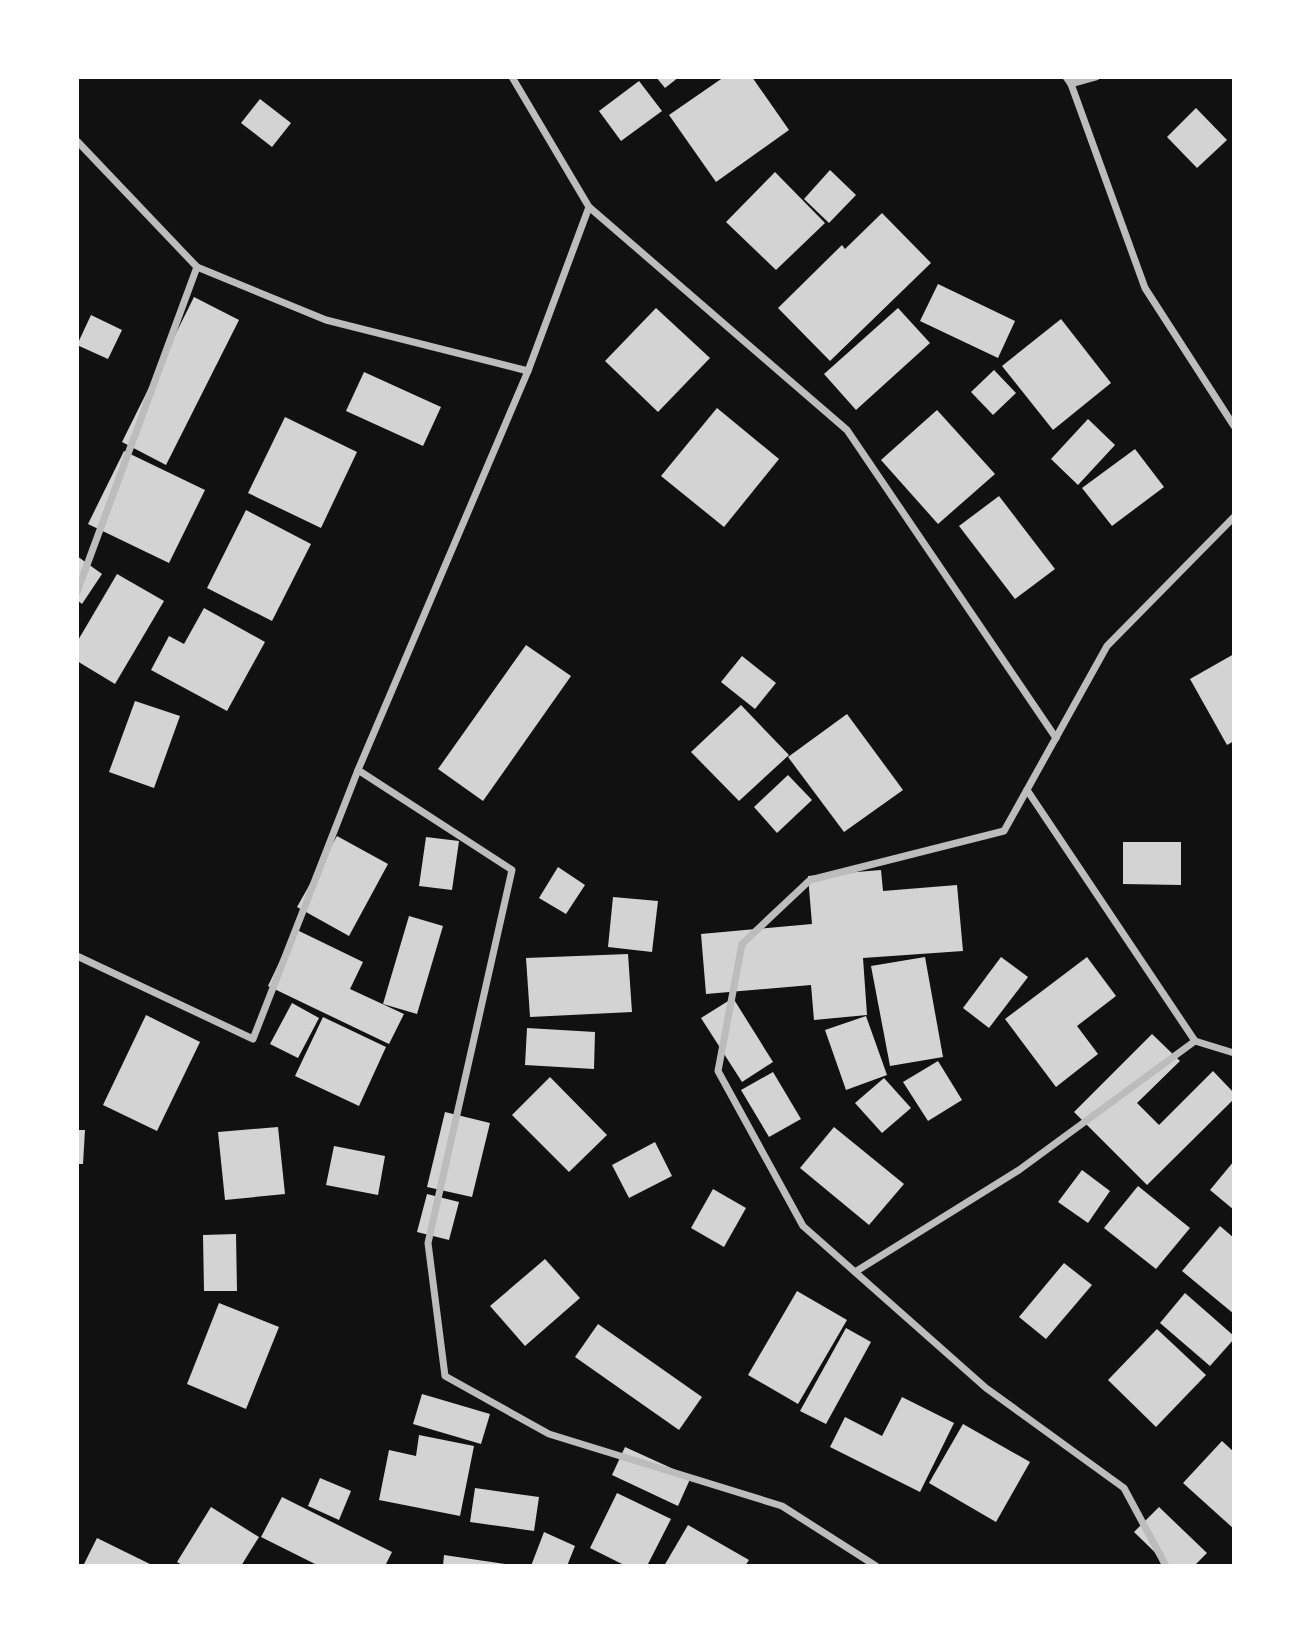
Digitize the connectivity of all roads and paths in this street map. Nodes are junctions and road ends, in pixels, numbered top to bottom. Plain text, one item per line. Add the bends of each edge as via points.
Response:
1 (512, 77) edge
2 (1096, 77) edge
3 (1070, 79) edge
4 (77, 141) edge
5 (589, 207) junction
6 (197, 267) junction
7 (528, 371) junction
8 (1234, 426) edge
9 (1234, 517) edge
10 (77, 592) edge
11 (1056, 738) junction
12 (358, 770) junction
13 (1027, 790) junction
14 (77, 956) edge
15 (1195, 1041) junction
16 (1234, 1053) edge
17 (855, 1272) junction
18 (876, 1566) edge
19 (1166, 1566) edge

1 - 5 street
2 - 3 street
3 - 8 street via 1145,288
4 - 6 street
5 - 7 street
5 - 11 street via 847,430
6 - 7 street via 326,320
6 - 10 street
7 - 12 street
9 - 11 street via 1107,646
11 - 13 street
12 - 14 street via 253,1039
12 - 18 street via 512,870 428,1244 445,1376 549,1434 782,1506
13 - 15 street
13 - 17 street via 1004,831 810,880 742,944 718,1071 803,1226
15 - 16 street
15 - 17 street via 1019,1170
17 - 19 street via 986,1388 1124,1488

